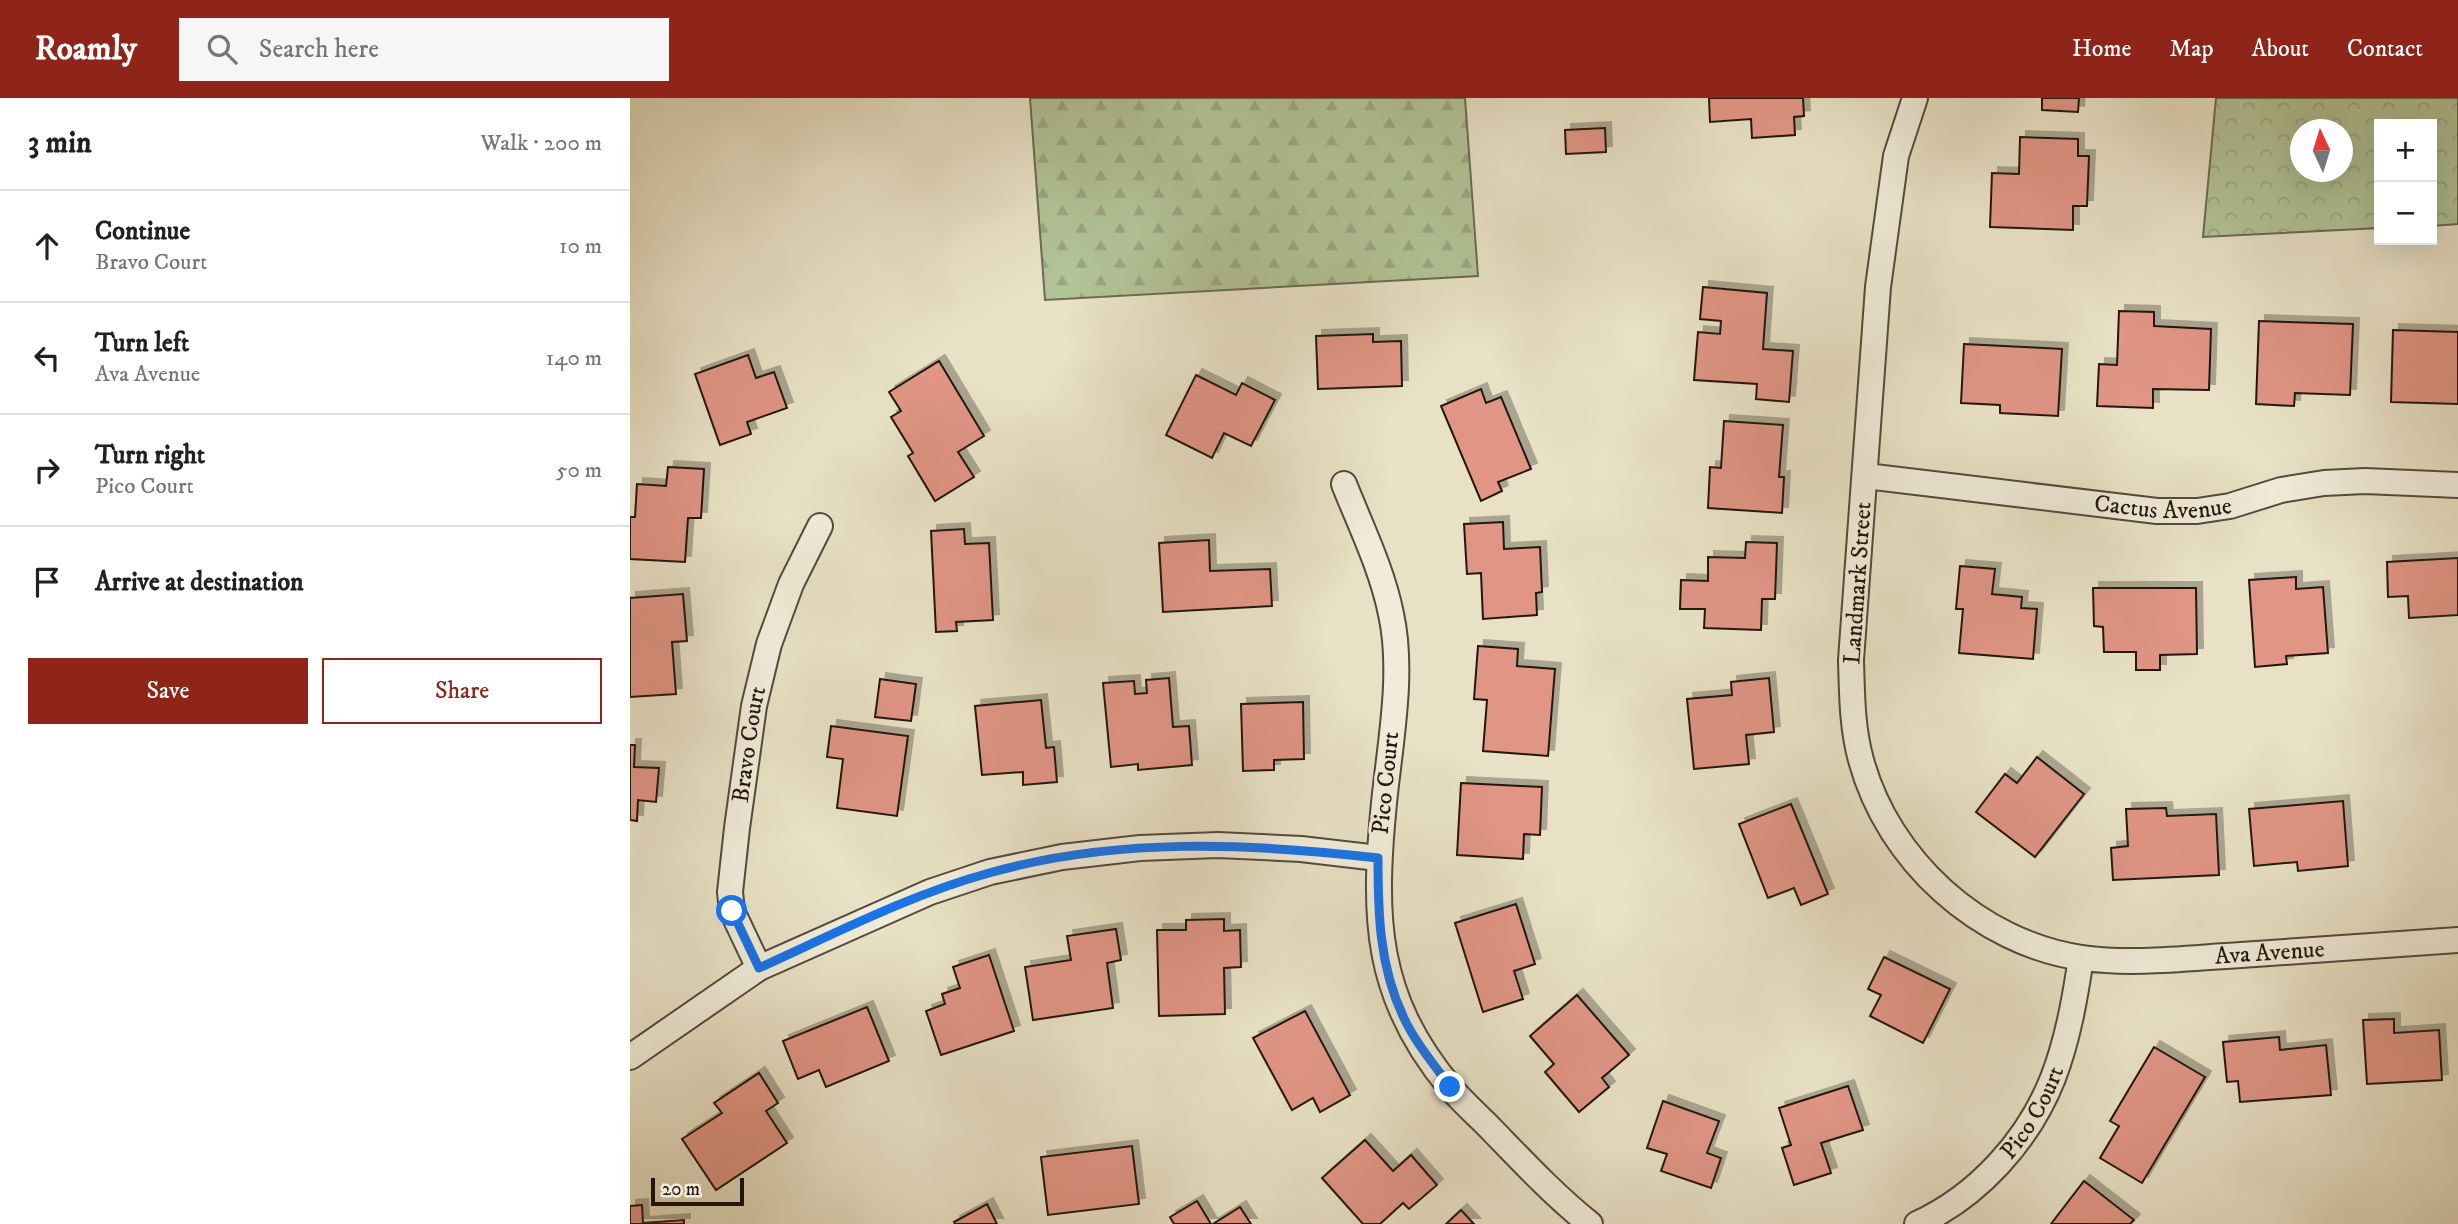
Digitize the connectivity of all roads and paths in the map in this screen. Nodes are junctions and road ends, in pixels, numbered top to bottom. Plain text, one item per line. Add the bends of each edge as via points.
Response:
1 (1915, 98) edge
2 (1866, 476) junction
3 (1344, 484) dead end
4 (2458, 485) edge
5 (820, 526) dead end
6 (1378, 858) junction
7 (2458, 940) edge
8 (2081, 958) junction
9 (759, 968) junction
10 (630, 1057) edge
11 (1590, 1224) edge
12 (1917, 1224) edge

1 - 2 street, Landmark Street via 1896,156 1888,205
2 - 4 street, Cactus Avenue via 2157,511 2230,506 2324,483
2 - 8 street, Landmark Street via 1851,660 1852,709 1861,760 1876,801 1927,878 1954,901 2032,945
3 - 6 street, Pico Court via 1378,568 1392,614 1397,657
5 - 9 street, Bravo Court via 791,584 769,644 754,706 737,828 732,911
6 - 9 street via 1218,845 1062,856 990,872 930,892
6 - 11 street, Pico Court via 1378,924 1403,1016 1450,1087 1563,1203
7 - 8 street, Ava Avenue via 2141,962
8 - 12 street, Pico Court via 2074,1009 2056,1068 2028,1126 1975,1188
9 - 10 street

